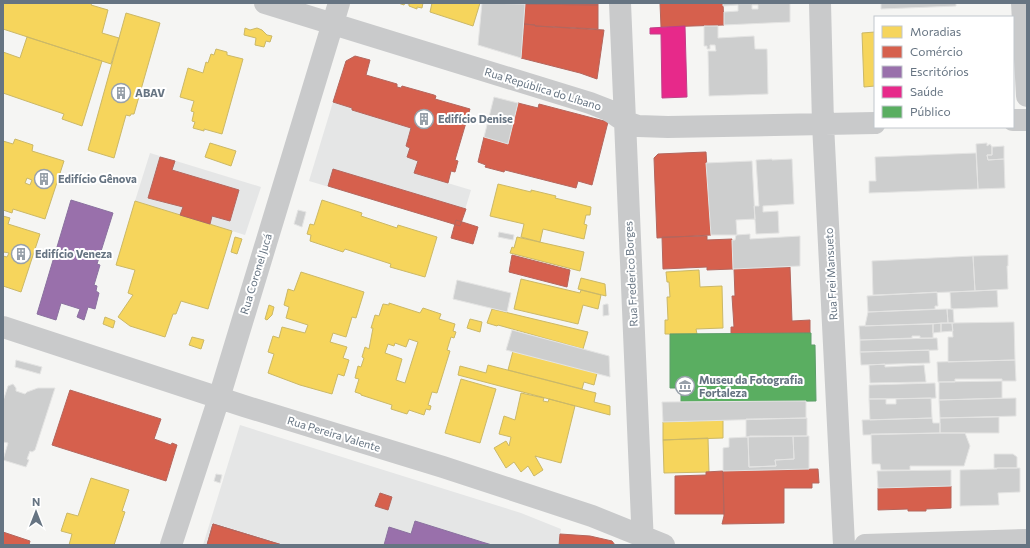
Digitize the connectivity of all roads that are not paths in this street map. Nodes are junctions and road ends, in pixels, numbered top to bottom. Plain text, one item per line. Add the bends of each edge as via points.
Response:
1 (265, 3) edge
2 (339, 3) edge
3 (620, 3) edge
4 (820, 3) edge
5 (1022, 3) edge
6 (332, 24) junction
7 (1027, 96) edge
8 (1014, 120) edge
9 (1027, 120) edge
10 (624, 121) junction
11 (874, 123) edge
12 (823, 124) junction
13 (3, 327) edge
14 (219, 398) junction
15 (643, 540) edge
16 (1027, 540) edge
17 (170, 545) edge
18 (664, 545) edge
19 (844, 545) edge
20 (865, 545) edge

1 - 6 street, Rua República do Líbano
2 - 6 street, Rua Coronel Jucá
3 - 10 street, Rua Frederico Borges
4 - 12 street, Rua Frei Mansueto
5 - 7 street
6 - 10 street, Rua República do Líbano via 590,103 608,110
6 - 14 street, Rua Coronel Jucá
8 - 9 street
10 - 12 street, Rua República do Líbano via 638,126 668,127
10 - 15 street, Rua Frederico Borges
11 - 12 street, Rua República do Líbano
12 - 19 street, Rua Frei Mansueto
13 - 14 street, Rua Pereira Valente
14 - 15 street, Rua Pereira Valente via 592,516
14 - 17 street, Rua Coronel Jucá
15 - 18 street, Rua Pereira Valente
16 - 20 street

